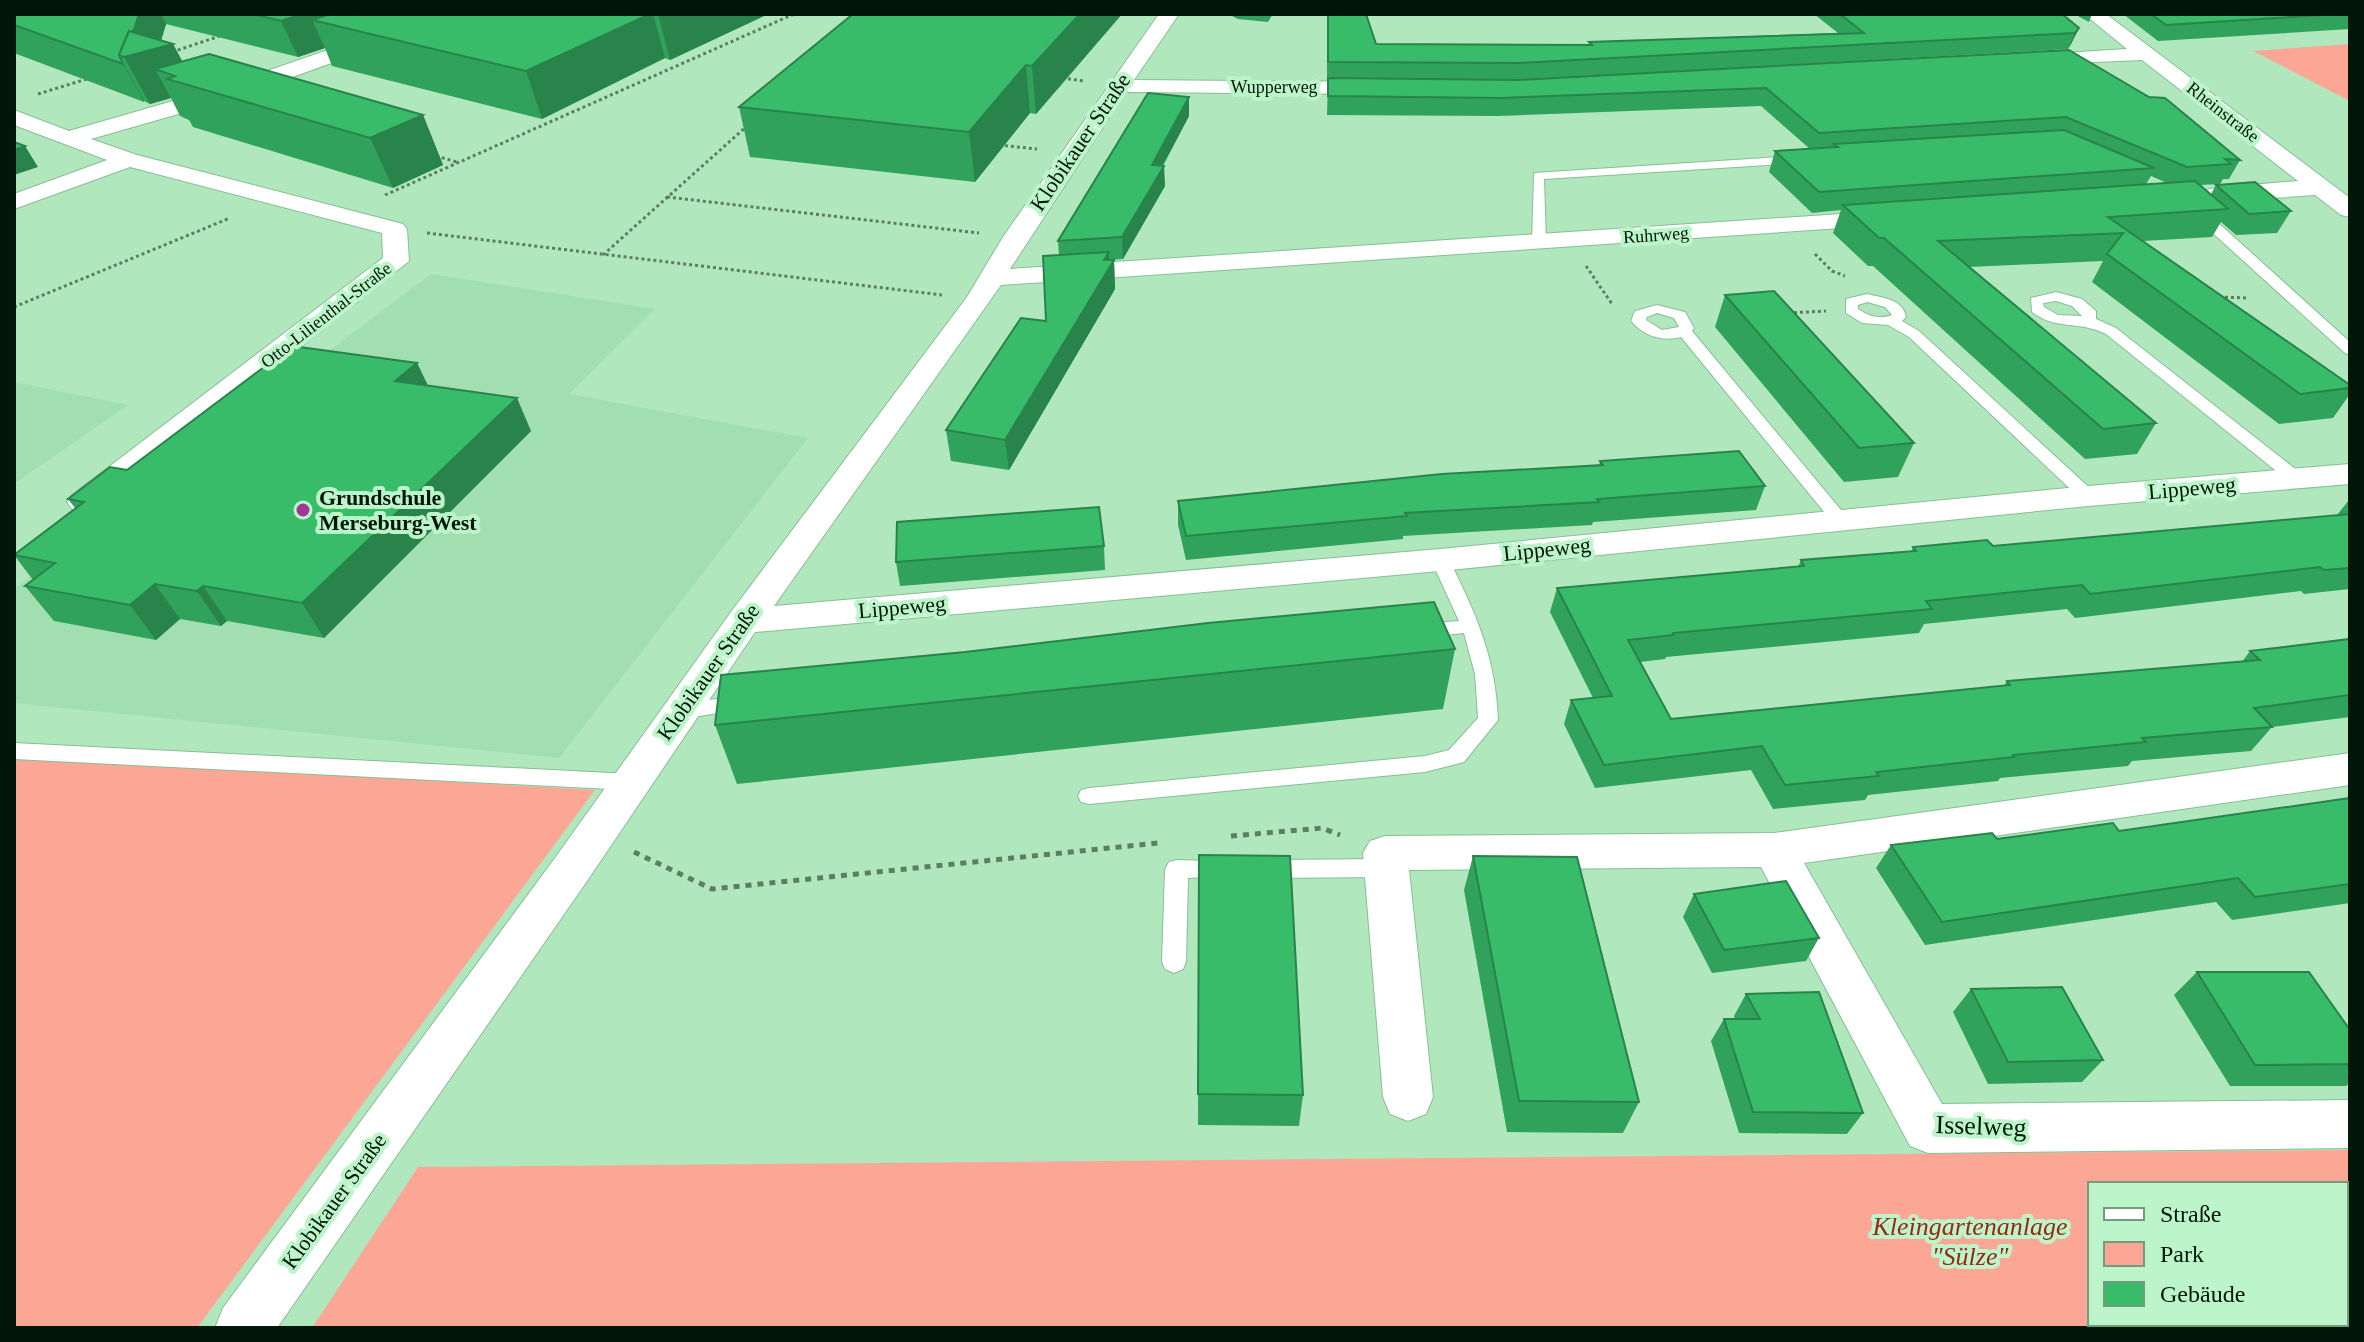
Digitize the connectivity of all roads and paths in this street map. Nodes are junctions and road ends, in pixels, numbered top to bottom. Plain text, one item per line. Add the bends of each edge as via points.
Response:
1 (450, 14) edge
2 (794, 14) edge
3 (1169, 14) edge
4 (2094, 14) edge
5 (231, 33) dead end
6 (712, 40) dead end
7 (727, 43) junction
8 (2149, 54) junction
9 (159, 56) dead end
10 (2012, 62) edge
11 (101, 74) edge
12 (1058, 78) edge
13 (1117, 86) junction
14 (1405, 89) edge
15 (588, 95) edge
16 (28, 98) dead end
17 (603, 99) junction
18 (14, 117) edge
19 (756, 118) edge
20 (68, 138) junction
21 (998, 145) edge
22 (429, 154) dead end
23 (1074, 154) junction
24 (1806, 159) edge
25 (129, 160) junction
26 (458, 162) junction
27 (2320, 187) junction
28 (667, 197) junction
29 (279, 198) junction
30 (14, 202) edge
31 (2186, 202) joint
32 (2350, 210) edge
33 (339, 215) junction
34 (1912, 216) edge
35 (1785, 225) junction
36 (394, 229) junction
37 (1016, 237) junction
38 (1569, 241) junction
39 (1539, 243) junction
40 (603, 255) junction
41 (1858, 281) dead end
42 (985, 288) junction
43 (2206, 296) edge
44 (2294, 299) junction
45 (14, 307) edge
46 (1851, 310) junction
47 (1775, 314) edge
48 (1638, 317) junction
49 (2086, 320) dead end
50 (1891, 321) junction
51 (1684, 331) junction
52 (2350, 350) edge
53 (2350, 474) edge
54 (2297, 479) junction
55 (2088, 496) junction
56 (64, 518) edge
57 (1840, 520) junction
58 (1440, 560) junction
59 (744, 621) junction
60 (1472, 626) junction
61 (1393, 634) edge
62 (759, 701) edge
63 (680, 711) junction
64 (14, 751) edge
65 (2350, 769) edge
66 (630, 782) junction
67 (1089, 796) dead end
68 (595, 834) junction
69 (1228, 836) dead end
70 (1166, 842) dead end
71 (1774, 850) junction
72 (1386, 860) junction
73 (1174, 962) dead end
74 (1408, 1097) dead end
75 (2350, 1124) edge
76 (243, 1328) edge

1 - 20 street via 176,109
2 - 7 path
3 - 13 street, Klobikauer Straße
4 - 8 street, Rheinstraße
5 - 9 path
6 - 7 path
7 - 17 path
8 - 10 street
8 - 27 street, Rheinstraße
11 - 16 path
12 - 13 path
13 - 14 street, Wupperweg
13 - 23 street, Klobikauer Straße
15 - 17 path
17 - 26 path
18 - 20 street, Otto-Lilienthal-Straße
19 - 28 path
20 - 25 street, Otto-Lilienthal-Straße
21 - 23 path
22 - 26 path
23 - 37 street, Klobikauer Straße
24 - 39 lane via 1538,176
25 - 29 street, Otto-Lilienthal-Straße
25 - 30 street
26 - 33 path
27 - 31 street
27 - 32 street, Rheinstraße
28 - 37 path
28 - 40 path
29 - 33 street, Otto-Lilienthal-Straße
29 - 45 path
31 - 44 lane
33 - 36 street, Otto-Lilienthal-Straße
34 - 35 street, Ruhrweg
35 - 38 street, Ruhrweg
35 - 41 path via 1832,271
36 - 40 path
36 - 56 street, Otto-Lilienthal-Straße via 396,261
37 - 42 street, Klobikauer Straße
38 - 39 street, Ruhrweg
38 - 48 path via 1613,306
39 - 42 street, Ruhrweg
40 - 42 path
42 - 59 street, Klobikauer Straße
43 - 44 path
44 - 52 lane
46 - 47 path
46 - 50 lane via 1869,320
46 - 50 lane via 1851,302 1859,299 1883,301 1899,312
48 - 51 lane via 1641,326 1654,332
48 - 51 lane via 1649,310 1673,312 1687,323
49 - 54 lane via 2111,331
50 - 55 lane via 1914,334
51 - 57 lane
53 - 54 street, Lippeweg
54 - 55 street, Lippeweg
55 - 57 street, Lippeweg
57 - 58 street, Lippeweg
58 - 59 street, Lippeweg
58 - 60 lane
59 - 63 street, Klobikauer Straße
60 - 61 lane
60 - 67 lane via 1488,682 1488,720 1456,756 1425,764
62 - 63 lane
63 - 66 street, Klobikauer Straße
64 - 66 lane
65 - 71 street
66 - 68 street, Klobikauer Straße
68 - 70 path via 712,889
68 - 76 street, Klobikauer Straße
69 - 72 path via 1322,828
71 - 72 street
71 - 75 street, Isselweg via 1928,1129
72 - 73 lane via 1177,869
72 - 74 street

